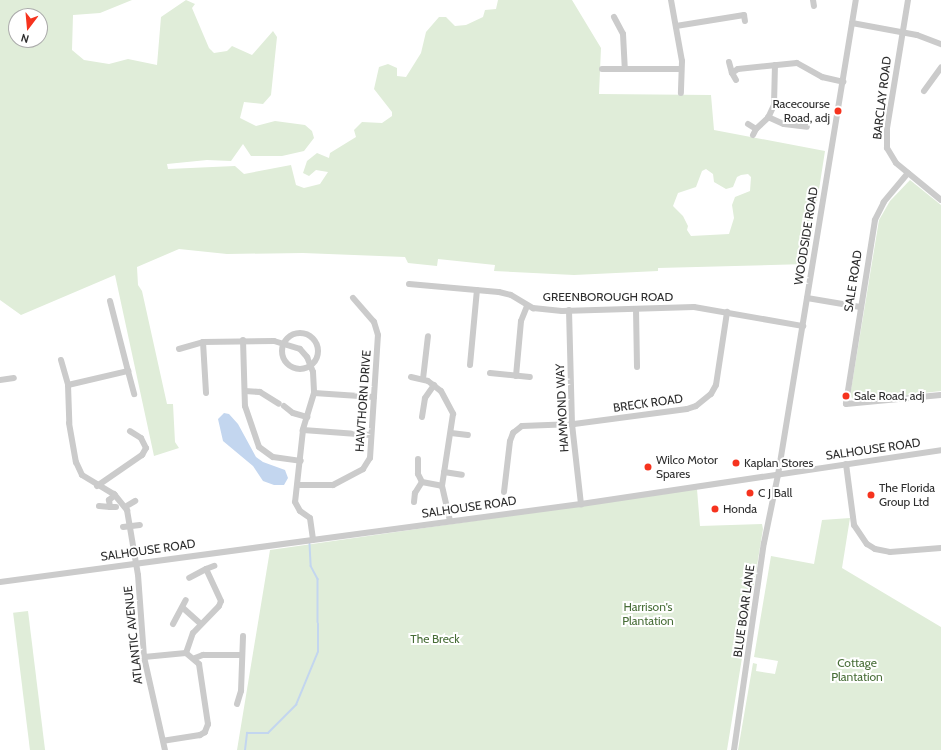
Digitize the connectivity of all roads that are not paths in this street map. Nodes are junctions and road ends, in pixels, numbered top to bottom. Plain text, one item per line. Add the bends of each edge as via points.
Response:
1 (671, 0) edge
2 (856, 0) edge
3 (908, 0) edge
4 (744, 15) dead end
5 (614, 17) dead end
6 (852, 23) junction
7 (676, 26) junction
8 (903, 32) junction
9 (941, 44) edge
10 (729, 62) dead end
11 (775, 65) junction
12 (941, 68) edge
13 (602, 69) dead end
14 (625, 69) junction
15 (682, 69) junction
16 (732, 72) junction
17 (736, 80) dead end
18 (843, 82) junction
19 (924, 91) dead end
20 (681, 92) dead end
21 (768, 117) junction
22 (748, 124) dead end
23 (807, 127) dead end
24 (756, 129) junction
25 (753, 136) dead end
26 (908, 173) junction
27 (941, 200) edge
28 (409, 284) dead end
29 (416, 285) junction
30 (477, 290) junction
31 (415, 292) dead end
32 (353, 298) dead end
33 (807, 298) junction
34 (110, 301) dead end
35 (527, 306) junction
36 (860, 307) junction
37 (636, 309) junction
38 (569, 310) junction
39 (727, 312) junction
40 (803, 326) junction
41 (428, 336) dead end
42 (243, 340) junction
43 (203, 342) junction
44 (284, 343) junction
45 (179, 349) dead end
46 (61, 360) dead end
47 (312, 365) junction
48 (470, 365) dead end
49 (637, 368) dead end
50 (128, 371) junction
51 (490, 373) dead end
52 (516, 376) junction
53 (530, 377) dead end
54 (14, 378) dead end
55 (0, 380) edge
56 (68, 385) junction
57 (434, 385) junction
58 (245, 391) junction
59 (206, 393) dead end
60 (314, 393) junction
61 (134, 394) dead end
62 (941, 395) edge
63 (374, 397) junction
64 (307, 417) junction
65 (422, 417) dead end
66 (572, 424) junction
67 (303, 430) junction
68 (130, 431) dead end
69 (451, 433) junction
70 (371, 435) junction
71 (468, 435) dead end
72 (941, 450) edge
73 (418, 458) dead end
74 (301, 461) junction
75 (846, 464) junction
76 (444, 472) junction
77 (462, 475) dead end
78 (778, 475) junction
79 (422, 482) junction
80 (505, 484) junction
81 (299, 485) junction
82 (512, 485) dead end
83 (97, 486) junction
84 (442, 486) junction
85 (504, 492) dead end
86 (115, 495) junction
87 (135, 501) dead end
88 (414, 502) dead end
89 (581, 504) junction
90 (99, 506) dead end
91 (125, 507) junction
92 (450, 520) junction
93 (140, 525) dead end
94 (130, 526) junction
95 (123, 527) dead end
96 (313, 540) junction
97 (941, 548) edge
98 (136, 563) junction
99 (214, 566) dead end
100 (206, 569) junction
101 (189, 578) dead end
102 (0, 582) edge
103 (186, 600) dead end
104 (228, 600) dead end
105 (220, 601) junction
106 (183, 608) junction
107 (172, 624) dead end
108 (201, 624) junction
109 (243, 636) dead end
110 (186, 653) junction
111 (242, 655) junction
112 (144, 657) junction
113 (195, 658) junction
114 (237, 704) dead end
115 (163, 741) junction
116 (165, 750) edge
117 (734, 750) edge

1 - 7 street
2 - 6 street, WOODSIDE ROAD
3 - 8 street, BARCLAY ROAD
4 - 7 street
5 - 14 street via 623,34
6 - 8 street
6 - 18 street, WOODSIDE ROAD
7 - 15 street
8 - 9 street via 929,38
8 - 26 street, BARCLAY ROAD via 886,140 894,161
10 - 16 street
11 - 16 street
11 - 18 street via 797,63 822,77
11 - 21 street via 776,97
12 - 19 street
13 - 14 street
14 - 15 street
15 - 20 street
16 - 17 street
18 - 33 street, WOODSIDE ROAD
21 - 23 street via 784,124
21 - 24 street
22 - 24 street
24 - 25 street
26 - 27 street, BARCLAY ROAD
26 - 36 street, SALE ROAD via 884,202 875,220
28 - 29 street, GREENBOROUGH ROAD
29 - 30 street, GREENBOROUGH ROAD
29 - 31 street
30 - 35 street, GREENBOROUGH ROAD via 505,293
30 - 48 street
32 - 63 street, HAWTHORN DRIVE via 374,322 378,331
33 - 36 street
33 - 40 street, WOODSIDE ROAD
34 - 50 street
35 - 38 street, GREENBOROUGH ROAD
35 - 52 street via 521,321
36 - 62 street, SALE ROAD via 846,405
37 - 38 street, GREENBOROUGH ROAD
37 - 39 street, GREENBOROUGH ROAD via 694,307
37 - 49 street
38 - 66 street, HAMMOND WAY
39 - 40 street, GREENBOROUGH ROAD
39 - 66 street, BRECK ROAD via 716,385 711,394 696,406
40 - 78 street, WOODSIDE ROAD
41 - 57 street via 417,380
42 - 43 street
42 - 44 street
42 - 58 street
43 - 45 street
43 - 59 street
44 - 47 street via 300,349
44 - 47 street via 282,354 287,364 301,369
44 - 47 street via 296,334 310,336 318,352
46 - 56 street
47 - 60 street
50 - 56 street
50 - 61 street
51 - 52 street
52 - 53 street
54 - 55 street
56 - 83 street via 69,423 76,462 82,475
57 - 65 street via 426,398
57 - 69 street via 446,399 453,414
58 - 64 street via 260,392 293,413
58 - 74 street via 245,406 262,452 276,458
60 - 63 street
60 - 64 street
63 - 70 street, HAWTHORN DRIVE
64 - 67 street
66 - 80 street, BRECK ROAD via 518,428 510,441
66 - 89 street, HAMMOND WAY
67 - 70 street
67 - 74 street
68 - 83 street via 141,438 146,448 142,455
69 - 71 street
69 - 76 street
70 - 81 street, HAWTHORN DRIVE via 370,458 363,469 329,486
72 - 75 street, SALHOUSE ROAD
73 - 79 street via 418,474
74 - 81 street
75 - 78 street, SALHOUSE ROAD
75 - 97 street via 854,525 867,544 890,552
76 - 77 street
76 - 84 street
78 - 89 street, SALHOUSE ROAD
78 - 117 street, BLUE BOAR LANE via 764,543
79 - 84 street
79 - 88 street via 415,493
80 - 82 street
80 - 85 street
81 - 96 street via 295,502 300,511 310,518
83 - 86 street
84 - 92 street
86 - 90 street via 110,500 113,507
86 - 91 street
87 - 91 street
89 - 92 street, SALHOUSE ROAD
91 - 94 street, ATLANTIC AVENUE
92 - 96 street, SALHOUSE ROAD
93 - 94 street
94 - 95 street
94 - 98 street, ATLANTIC AVENUE
96 - 98 street, SALHOUSE ROAD
98 - 102 street, SALHOUSE ROAD
98 - 112 street, ATLANTIC AVENUE
99 - 100 street
100 - 101 street
100 - 105 street
103 - 106 street
104 - 105 street
105 - 108 street via 219,606
106 - 107 street
106 - 108 street
108 - 110 street via 189,639
109 - 111 street
110 - 112 street
110 - 113 street
111 - 113 street via 203,655
111 - 114 street via 241,691
112 - 115 street, ATLANTIC AVENUE
113 - 115 street via 199,664 205,692 208,724 205,732
115 - 116 street, ATLANTIC AVENUE

